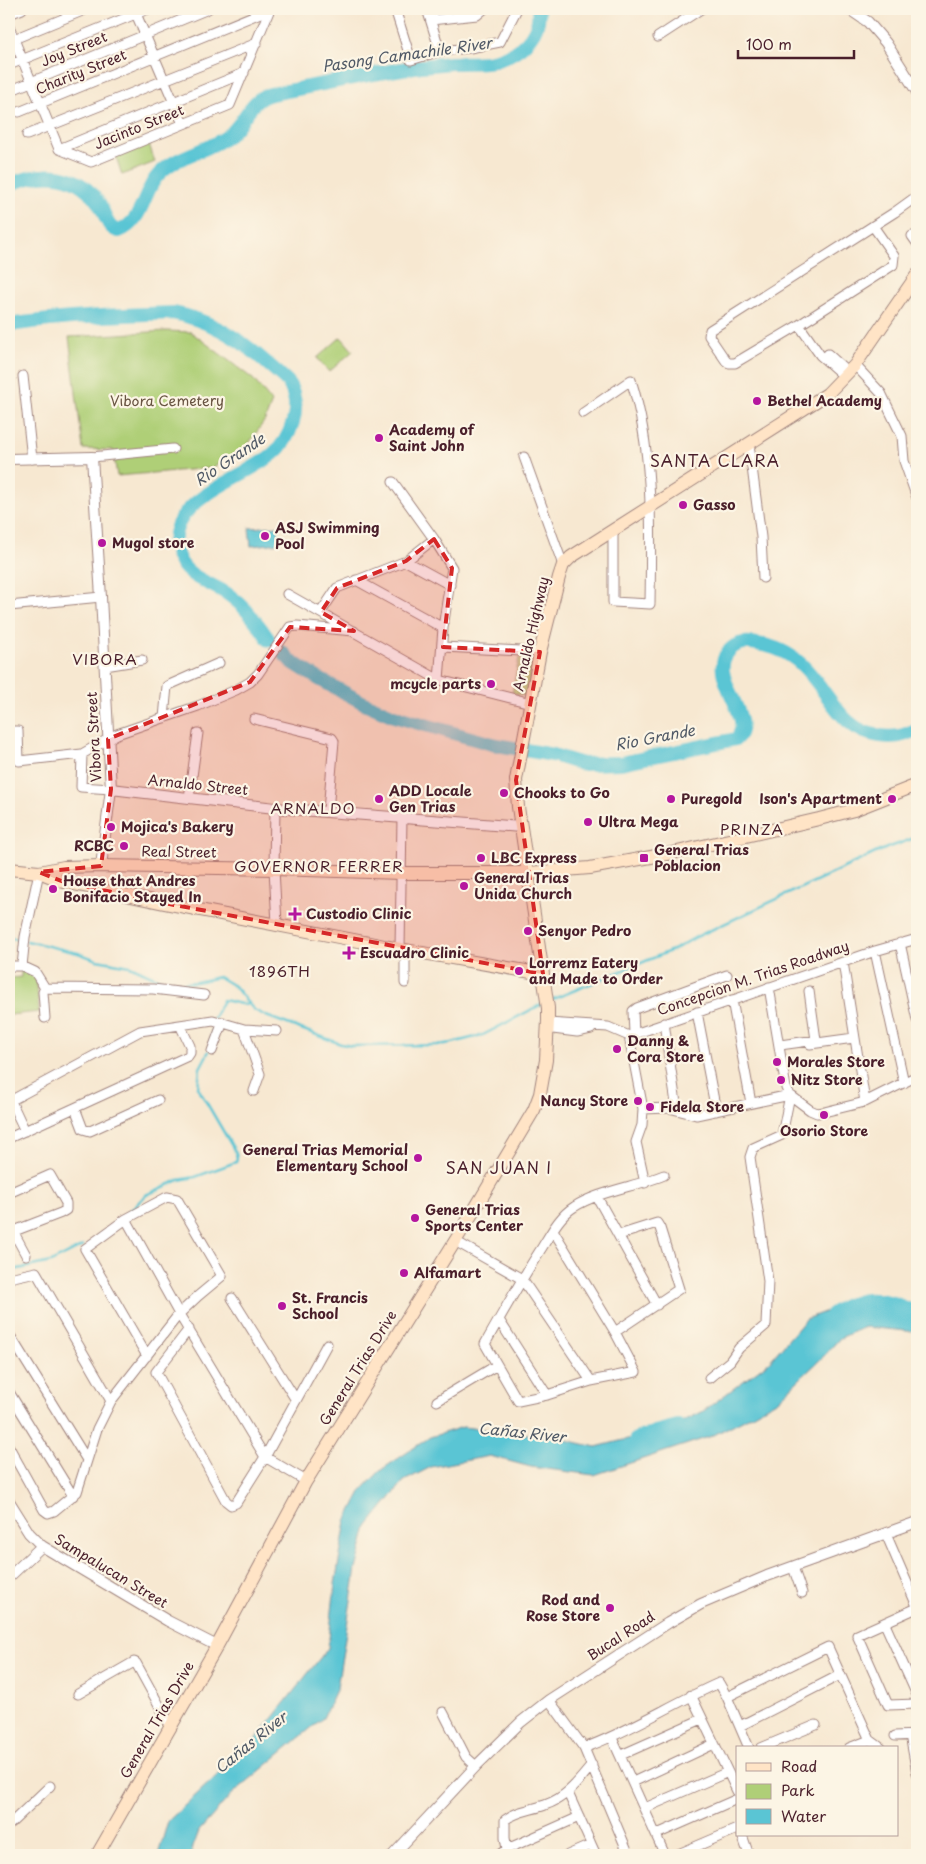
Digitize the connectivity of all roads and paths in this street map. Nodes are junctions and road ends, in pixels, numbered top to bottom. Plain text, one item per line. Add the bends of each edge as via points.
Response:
1 (22, 9) edge
2 (87, 9) edge
3 (148, 9) edge
4 (208, 9) edge
5 (270, 9) edge
6 (395, 9) edge
7 (427, 9) edge
8 (484, 9) edge
9 (517, 9) edge
10 (701, 9) edge
11 (849, 9) edge
12 (135, 11) edge
13 (9, 14) edge
14 (431, 20) junction
15 (9, 27) edge
16 (145, 34) junction
17 (658, 37) dead end
18 (11, 40) edge
19 (257, 43) junction
20 (440, 51) junction
21 (154, 57) junction
22 (22, 60) junction
23 (9, 65) edge
24 (244, 73) junction
25 (164, 80) junction
26 (31, 82) junction
27 (14, 89) dead end
28 (917, 92) edge
29 (173, 102) junction
30 (40, 103) junction
31 (19, 112) dead end
32 (183, 124) junction
33 (49, 126) junction
34 (27, 134) dead end
35 (59, 150) junction
36 (913, 199) dead end
37 (873, 226) junction
38 (917, 274) edge
39 (802, 324) junction
40 (849, 371) junction
41 (23, 376) dead end
42 (582, 413) dead end
43 (748, 444) junction
44 (173, 449) dead end
45 (92, 457) junction
46 (524, 457) dead end
47 (9, 459) edge
48 (32, 459) junction
49 (393, 482) dead end
50 (917, 498) edge
51 (651, 507) junction
52 (612, 530) junction
53 (434, 539) junction
54 (406, 561) junction
55 (563, 565) junction
56 (763, 578) dead end
57 (356, 580) junction
58 (450, 585) junction
59 (287, 594) dead end
60 (101, 597) junction
61 (9, 606) edge
62 (321, 612) junction
63 (443, 628) junction
64 (354, 631) junction
65 (443, 647) junction
66 (540, 652) junction
67 (142, 660) dead end
68 (218, 663) dead end
69 (105, 666) junction
70 (438, 680) junction
71 (531, 703) junction
72 (164, 718) junction
73 (254, 719) dead end
74 (9, 731) edge
75 (198, 733) dead end
76 (108, 739) junction
77 (82, 754) junction
78 (917, 785) edge
79 (111, 789) junction
80 (189, 798) junction
81 (275, 808) junction
82 (328, 811) junction
83 (402, 817) junction
84 (521, 827) junction
85 (101, 866) junction
86 (9, 869) edge
87 (274, 869) junction
88 (39, 872) junction
89 (401, 873) junction
90 (528, 873) junction
91 (277, 924) junction
92 (917, 941) edge
93 (900, 943) junction
94 (402, 949) junction
95 (875, 951) junction
96 (843, 962) junction
97 (9, 966) edge
98 (22, 966) junction
99 (543, 974) junction
100 (727, 976) dead end
101 (405, 983) dead end
102 (769, 987) junction
103 (45, 988) junction
104 (809, 991) dead end
105 (204, 995) dead end
106 (732, 1000) junction
107 (697, 1012) junction
108 (45, 1018) dead end
109 (917, 1020) edge
110 (222, 1022) junction
111 (664, 1023) junction
112 (180, 1025) junction
113 (548, 1026) junction
114 (244, 1029) junction
115 (277, 1030) dead end
116 (631, 1035) junction
117 (854, 1038) junction
118 (780, 1047) junction
119 (212, 1051) dead end
120 (917, 1076) edge
121 (904, 1083) junction
122 (254, 1091) dead end
123 (790, 1095) junction
124 (10, 1099) edge
125 (158, 1100) dead end
126 (865, 1102) junction
127 (751, 1103) junction
128 (74, 1108) junction
129 (643, 1109) junction
130 (678, 1110) junction
131 (716, 1110) junction
132 (25, 1131) junction
133 (9, 1138) edge
134 (664, 1175) dead end
135 (645, 1183) junction
136 (9, 1193) edge
137 (598, 1196) junction
138 (126, 1219) junction
139 (553, 1230) junction
140 (11, 1232) edge
141 (619, 1235) junction
142 (455, 1242) junction
143 (26, 1255) dead end
144 (9, 1278) edge
145 (522, 1279) junction
146 (232, 1298) dead end
147 (657, 1305) junction
148 (179, 1314) junction
149 (499, 1320) junction
150 (189, 1329) junction
151 (615, 1332) junction
152 (9, 1334) edge
153 (327, 1344) dead end
154 (147, 1356) junction
155 (497, 1365) junction
156 (709, 1378) dead end
157 (591, 1381) junction
158 (9, 1392) edge
159 (548, 1395) junction
160 (296, 1400) junction
161 (111, 1401) junction
162 (437, 1401) dead end
163 (9, 1447) edge
164 (265, 1457) junction
165 (87, 1460) junction
166 (306, 1481) junction
167 (73, 1496) junction
168 (9, 1501) edge
169 (917, 1522) edge
170 (886, 1534) junction
171 (42, 1546) junction
172 (793, 1567) junction
173 (9, 1577) edge
174 (802, 1592) dead end
175 (917, 1607) edge
176 (885, 1624) junction
177 (217, 1646) junction
178 (840, 1675) junction
179 (78, 1694) dead end
180 (691, 1695) junction
181 (917, 1695) edge
182 (727, 1697) junction
183 (549, 1700) junction
184 (917, 1704) edge
185 (443, 1712) dead end
186 (702, 1719) junction
187 (170, 1725) junction
188 (816, 1725) dead end
189 (740, 1726) junction
190 (914, 1735) edge
191 (895, 1736) dead end
192 (612, 1738) junction
193 (870, 1740) junction
194 (714, 1744) junction
195 (748, 1746) edge
196 (766, 1746) edge
197 (854, 1746) edge
198 (878, 1746) edge
199 (584, 1748) junction
200 (621, 1756) junction
201 (592, 1765) junction
202 (476, 1766) junction
203 (916, 1768) edge
204 (728, 1772) junction
205 (633, 1782) junction
206 (50, 1786) dead end
207 (736, 1788) edge
208 (568, 1793) junction
209 (736, 1799) edge
210 (645, 1808) junction
211 (579, 1817) junction
212 (9, 1825) edge
213 (736, 1829) edge
214 (657, 1834) junction
215 (742, 1836) edge
216 (591, 1845) junction
217 (507, 1849) junction
218 (96, 1855) edge
219 (394, 1855) edge
220 (499, 1855) edge
221 (568, 1855) edge
222 (596, 1855) edge
223 (629, 1855) edge
224 (665, 1855) edge
225 (676, 1855) edge
226 (749, 1855) edge

1 - 13 street
2 - 18 street
3 - 12 street
4 - 16 street, Joy Street
5 - 19 street
5 - 21 street, Charity Street
6 - 20 street via 411,60
7 - 14 street
8 - 14 street via 477,15
9 - 20 street via 500,42
10 - 17 street
11 - 28 street via 868,22 886,43
12 - 16 street
12 - 22 street
14 - 20 street
15 - 18 street
16 - 21 street
16 - 26 street, Joy Street
18 - 22 street
19 - 24 street
19 - 25 street
21 - 25 street
21 - 30 street, Charity Street
22 - 23 street
22 - 26 street
24 - 29 street
24 - 32 street, Jacinto Street via 230,105
25 - 29 street
25 - 33 street
26 - 27 street, Joy Street
26 - 30 street
29 - 32 street
29 - 35 street
30 - 31 street, Charity Street
30 - 33 street
32 - 35 street, Jacinto Street via 91,162
33 - 34 street
33 - 35 street
36 - 37 street
37 - 39 street via 894,256 893,265
37 - 39 street via 708,334 726,361 732,364
38 - 40 main road, Arnaldo Highway
39 - 40 street via 823,353
40 - 43 main road, Arnaldo Highway via 827,394
40 - 50 street via 881,393 902,436 904,462
41 - 48 street
42 - 51 street via 631,380 640,407
43 - 51 main road, Arnaldo Highway
43 - 56 street via 761,537
44 - 45 street
45 - 48 street
45 - 60 street, Vibora Street
46 - 55 street
47 - 48 street
49 - 53 street
51 - 52 main road, Arnaldo Highway
51 - 52 street via 650,604 613,602
52 - 55 main road, Arnaldo Highway
53 - 54 street
53 - 58 street via 452,568
54 - 57 street
54 - 58 street
55 - 66 main road, Arnaldo Highway
57 - 62 street via 337,588
57 - 63 street
58 - 63 street
59 - 62 street
60 - 61 street
60 - 69 street, Vibora Street
62 - 64 street
63 - 65 street
64 - 70 street
64 - 72 street via 290,627 250,682
65 - 66 street
65 - 70 street
66 - 71 main road, Arnaldo Highway
67 - 69 street
68 - 72 street via 167,686
69 - 76 street, Vibora Street
70 - 71 street
71 - 84 main road, Arnaldo Highway via 516,780
72 - 76 street
73 - 82 street via 332,738
74 - 77 street via 18,731 19,761
75 - 80 street
76 - 77 street
76 - 79 street, Vibora Street
77 - 79 street via 81,787
78 - 90 main road, Real Street via 854,810 674,853 590,868
79 - 80 street, Arnaldo Street
79 - 85 street, Vibora Street
80 - 81 street, Arnaldo Street
81 - 82 street, Arnaldo Street
81 - 87 street
82 - 83 street, Arnaldo Street
83 - 84 street, Arnaldo Street
83 - 89 street
84 - 90 main road, Arnaldo Highway
85 - 87 main road, Real Street
85 - 88 main road, Real Street via 64,867
86 - 88 main road
87 - 89 main road, Real Street
87 - 91 street
88 - 91 main road via 64,882
88 - 98 street
89 - 90 main road, Real Street
89 - 94 street
90 - 99 main road, General Trias Drive
91 - 94 main road
92 - 93 street, Concepcion M. Trias Roadway
93 - 95 street, Concepcion M. Trias Roadway
93 - 109 street
94 - 99 main road
94 - 101 street
95 - 96 street, Concepcion M. Trias Roadway
95 - 121 street
96 - 102 street, Concepcion M. Trias Roadway
96 - 117 street
97 - 98 street
98 - 103 street via 35,972
99 - 113 main road, General Trias Drive
100 - 116 street via 636,1008 632,1015
102 - 106 street, Concepcion M. Trias Roadway
102 - 118 street
103 - 105 street via 153,989
103 - 108 street
104 - 118 street via 816,1040
106 - 107 street, Concepcion M. Trias Roadway
106 - 127 street
107 - 111 street, Concepcion M. Trias Roadway
107 - 131 street
110 - 112 street via 209,1020
110 - 114 street
110 - 119 street
111 - 116 street, Concepcion M. Trias Roadway
111 - 130 street
112 - 124 street via 135,1032
112 - 128 street via 190,1046 188,1056
113 - 116 street via 577,1032 608,1027
113 - 142 main road, General Trias Drive via 546,1060 534,1110
114 - 115 street
114 - 122 street via 260,1074
116 - 129 street
117 - 118 street
117 - 126 street
118 - 123 street
120 - 121 street
121 - 126 street
123 - 126 street via 817,1113
123 - 127 street
123 - 156 street via 782,1135 753,1148 750,1157 768,1281 766,1324 739,1348 730,1362
124 - 132 street
125 - 128 street via 90,1132 83,1129
127 - 131 street
128 - 132 street
129 - 130 street
129 - 135 street via 636,1142
130 - 131 street via 696,1115
132 - 133 street
134 - 135 street
135 - 137 street
136 - 140 street via 50,1175 66,1203 66,1210 61,1213
137 - 139 street via 573,1207
137 - 141 street
138 - 148 street
138 - 148 street via 172,1196 222,1276
138 - 154 street via 85,1249
139 - 145 street
139 - 151 street
140 - 143 street
141 - 147 street
141 - 147 street via 653,1223 660,1228 679,1289
142 - 145 street
142 - 166 main road, General Trias Drive
144 - 161 street via 36,1272
145 - 149 street
145 - 157 street
146 - 160 street
147 - 151 street
148 - 150 street
148 - 154 street
149 - 155 street via 485,1344
149 - 159 street
150 - 164 street
150 - 164 street via 156,1372 228,1504 236,1503
151 - 157 street via 636,1372
152 - 165 street
153 - 160 street
154 - 161 street
155 - 159 street via 518,1401
155 - 162 street
157 - 159 street
158 - 167 street
160 - 164 street
161 - 165 street
163 - 167 street via 44,1510 48,1513 54,1511
164 - 166 street
165 - 167 street
166 - 177 main road, General Trias Drive
168 - 171 street, Sampalucan Street via 29,1533
169 - 170 street, Bucal Road
170 - 172 street, Bucal Road
170 - 175 street
171 - 173 street
171 - 177 street, Sampalucan Street via 168,1621
172 - 174 street
172 - 183 street, Bucal Road via 701,1604
175 - 176 street
176 - 181 street
176 - 184 street via 857,1635 888,1705
177 - 187 main road, General Trias Drive
178 - 182 street via 826,1648
178 - 189 street
178 - 193 street
179 - 187 street via 131,1662 136,1663
180 - 182 street via 718,1683
180 - 186 street
180 - 192 street
182 - 189 street
183 - 199 street
183 - 202 street, Bucal Road
185 - 202 street via 466,1757
186 - 194 street
186 - 200 street
187 - 218 main road, General Trias Drive
188 - 196 street
189 - 195 street
190 - 191 street
190 - 203 street
192 - 199 street
192 - 200 street
193 - 197 street
193 - 198 street
194 - 204 street
194 - 205 street
199 - 201 street
200 - 205 street
201 - 208 street
201 - 223 street
202 - 219 street, Bucal Road
204 - 207 street
204 - 210 street
205 - 210 street
206 - 212 street
208 - 211 street
208 - 217 street via 547,1805 511,1815 505,1820
209 - 214 street
210 - 214 street
211 - 216 street
211 - 217 street
213 - 225 street
214 - 224 street
215 - 226 street
216 - 221 street
216 - 222 street
217 - 220 street

